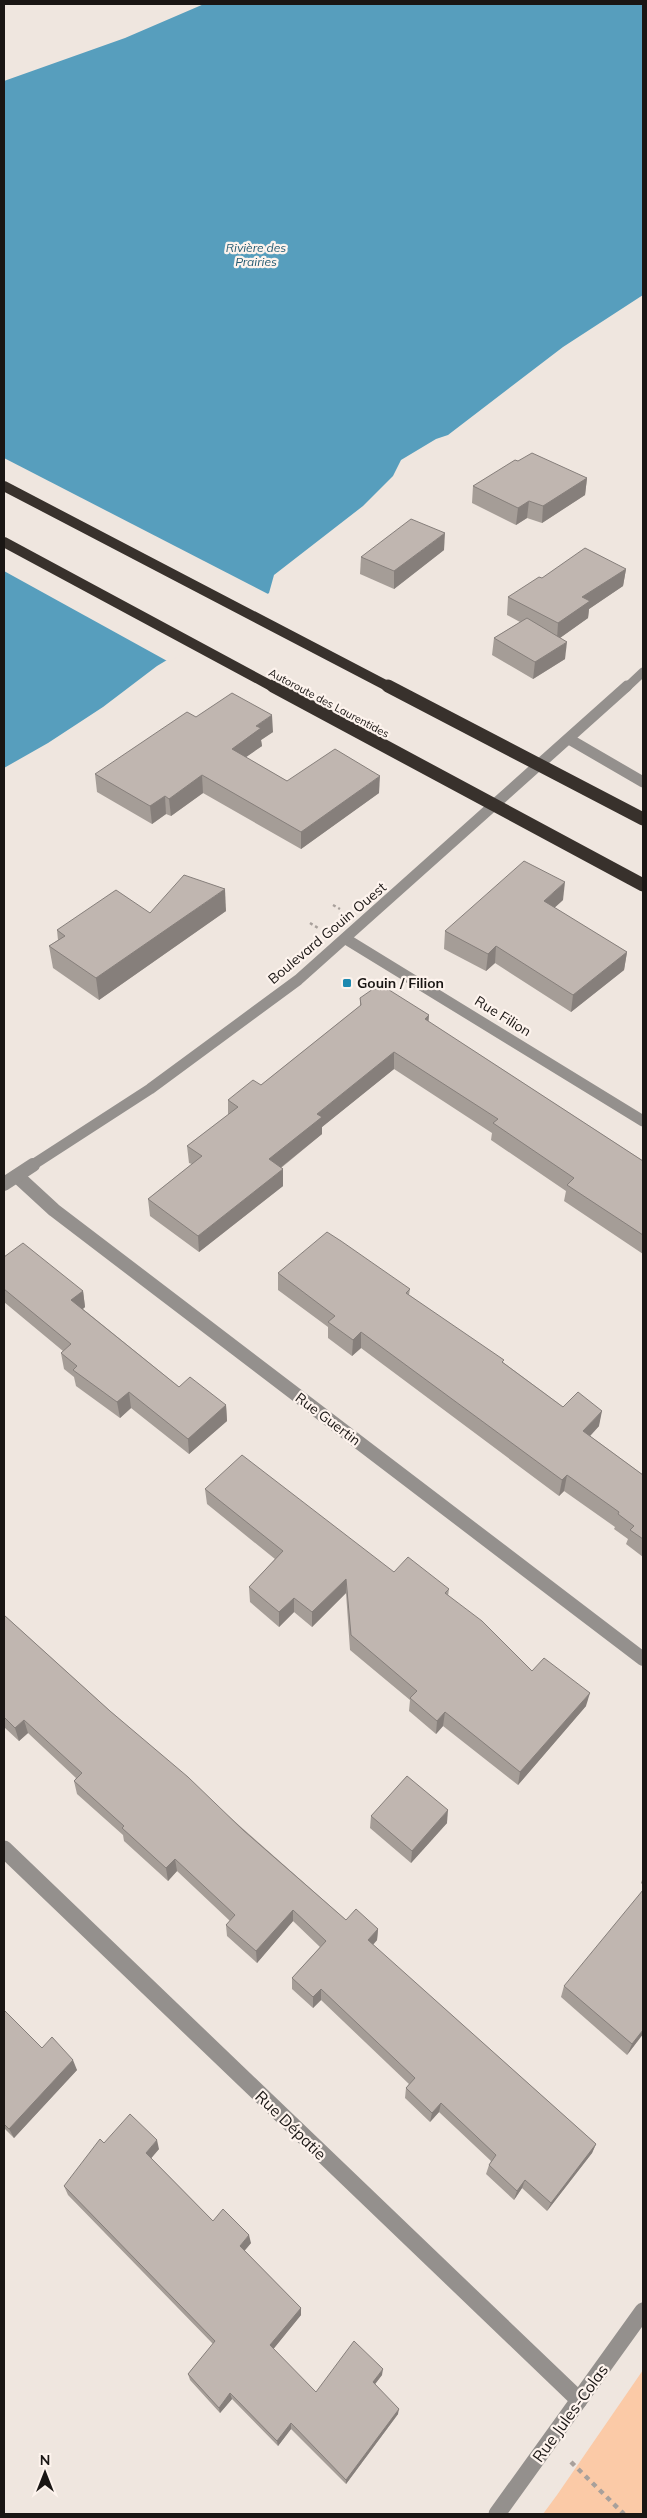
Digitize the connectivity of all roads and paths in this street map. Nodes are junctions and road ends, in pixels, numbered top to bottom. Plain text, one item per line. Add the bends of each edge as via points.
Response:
1 (4, 486) edge
2 (4, 542) edge
3 (643, 672) edge
4 (569, 739) junction
5 (643, 782) edge
6 (643, 819) edge
7 (643, 885) edge
8 (346, 939) junction
9 (643, 1121) edge
10 (17, 1176) junction
11 (4, 1184) edge
12 (643, 1659) edge
13 (4, 1849) edge
14 (643, 2311) edge
15 (579, 2400) junction
16 (550, 2441) junction
17 (497, 2514) edge
18 (624, 2514) edge

1 - 6 highway, bridge
2 - 7 highway, Autoroute des Laurentides, bridge
3 - 4 street, Boulevard Gouin Ouest
4 - 5 street
4 - 8 street, Boulevard Gouin Ouest
8 - 9 street, Rue Filion
8 - 10 street, Boulevard Gouin Ouest via 298,980 197,1056 112,1116
10 - 11 street, Boulevard Gouin Ouest
10 - 12 street, Rue Guertin via 54,1210
13 - 15 street, Rue Dépatie
14 - 15 street, Rue Jules-Colas
15 - 16 street, Rue Jules-Colas
16 - 17 street, Rue Jules-Colas
16 - 18 path

